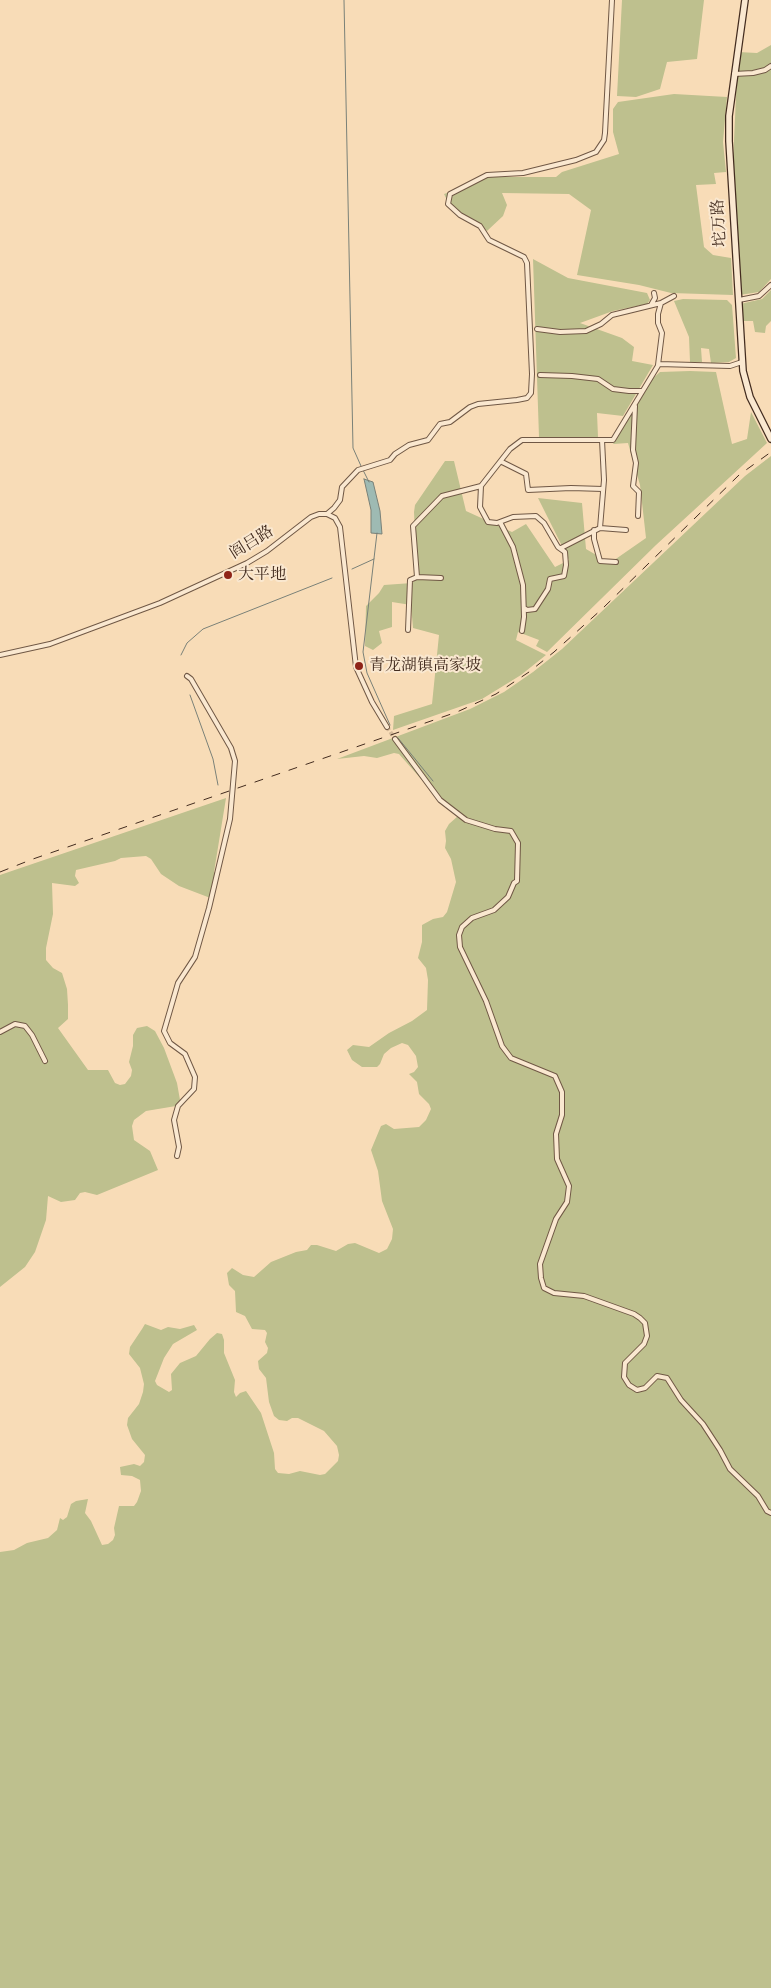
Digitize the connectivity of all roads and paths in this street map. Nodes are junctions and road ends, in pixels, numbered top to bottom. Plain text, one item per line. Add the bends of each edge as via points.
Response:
1 (612, 0) edge
2 (745, 0) edge
3 (771, 66) edge
4 (734, 74) junction
5 (771, 285) edge
6 (654, 292) dead end
7 (674, 296) dead end
8 (739, 300) junction
9 (661, 303) junction
10 (651, 305) junction
11 (537, 329) dead end
12 (742, 362) junction
13 (658, 365) junction
14 (540, 375) dead end
15 (642, 391) junction
16 (635, 404) junction
17 (770, 435) edge
18 (602, 440) junction
19 (502, 462) junction
20 (481, 486) junction
21 (604, 489) junction
22 (327, 514) junction
23 (638, 516) dead end
24 (500, 522) junction
25 (600, 528) junction
26 (594, 530) junction
27 (626, 530) dead end
28 (561, 548) junction
29 (616, 562) dead end
30 (417, 577) junction
31 (441, 578) dead end
32 (524, 608) junction
33 (408, 630) dead end
34 (522, 631) dead end
35 (0, 655) edge
36 (187, 676) dead end
37 (387, 727) tunnel mouth
38 (395, 739) tunnel mouth
39 (0, 1032) edge
40 (45, 1061) dead end
41 (177, 1156) dead end
42 (771, 1513) edge

1 - 22 street via 605,133 596,152 523,173 487,175 450,194 448,204 460,215 480,226 489,240 524,257 528,264 531,392 527,398 470,407 450,422 440,424 428,440 409,445 390,460 358,470 342,487 340,500
2 - 4 main road, 坨万路
3 - 4 street via 753,74
4 - 8 main road, 坨万路 via 729,141
5 - 8 street via 759,296
6 - 10 street
7 - 9 street
8 - 12 main road, 坨万路
9 - 10 street
9 - 13 street
10 - 11 street via 612,315 586,331
12 - 13 street via 730,366
12 - 17 main road, 坨万路 via 748,391
13 - 15 street
14 - 15 street via 598,379 613,389
15 - 16 street
16 - 18 street via 613,440
16 - 23 street via 633,486 639,492
18 - 19 street via 522,440 510,449
18 - 21 street
19 - 20 street
19 - 21 street via 526,474 528,490
20 - 24 street via 480,507 488,522
20 - 30 street via 442,496 413,526
21 - 25 street
22 - 35 street, 阎吕路 via 311,517 247,563 160,603 50,644
22 - 37 street via 335,518 340,527 356,667
24 - 28 street via 512,517 536,516
24 - 32 street via 515,552 523,585
25 - 26 street
25 - 27 street
26 - 28 street
26 - 29 street via 600,561
28 - 32 street via 565,552 564,576 550,579 548,589 534,609
30 - 31 street
30 - 33 street via 410,580
32 - 34 street
36 - 41 street via 231,748 235,761 230,819 209,908 195,957 178,983 164,1030 170,1043 185,1054 195,1077 194,1089 178,1106 174,1120 179,1147
38 - 42 street via 440,800 466,820 511,831 518,843 517,881 508,897 494,910 472,918 459,935 460,947 486,1001 502,1046 511,1058 555,1076 562,1092 562,1115 556,1134 557,1159 569,1186 567,1202 556,1219 540,1264 544,1288 554,1293 584,1296 640,1318 647,1336 644,1344 625,1363 624,1377 629,1385 637,1390 645,1388 657,1376 667,1378 681,1400 703,1424 730,1469
39 - 40 street via 15,1024 25,1026

